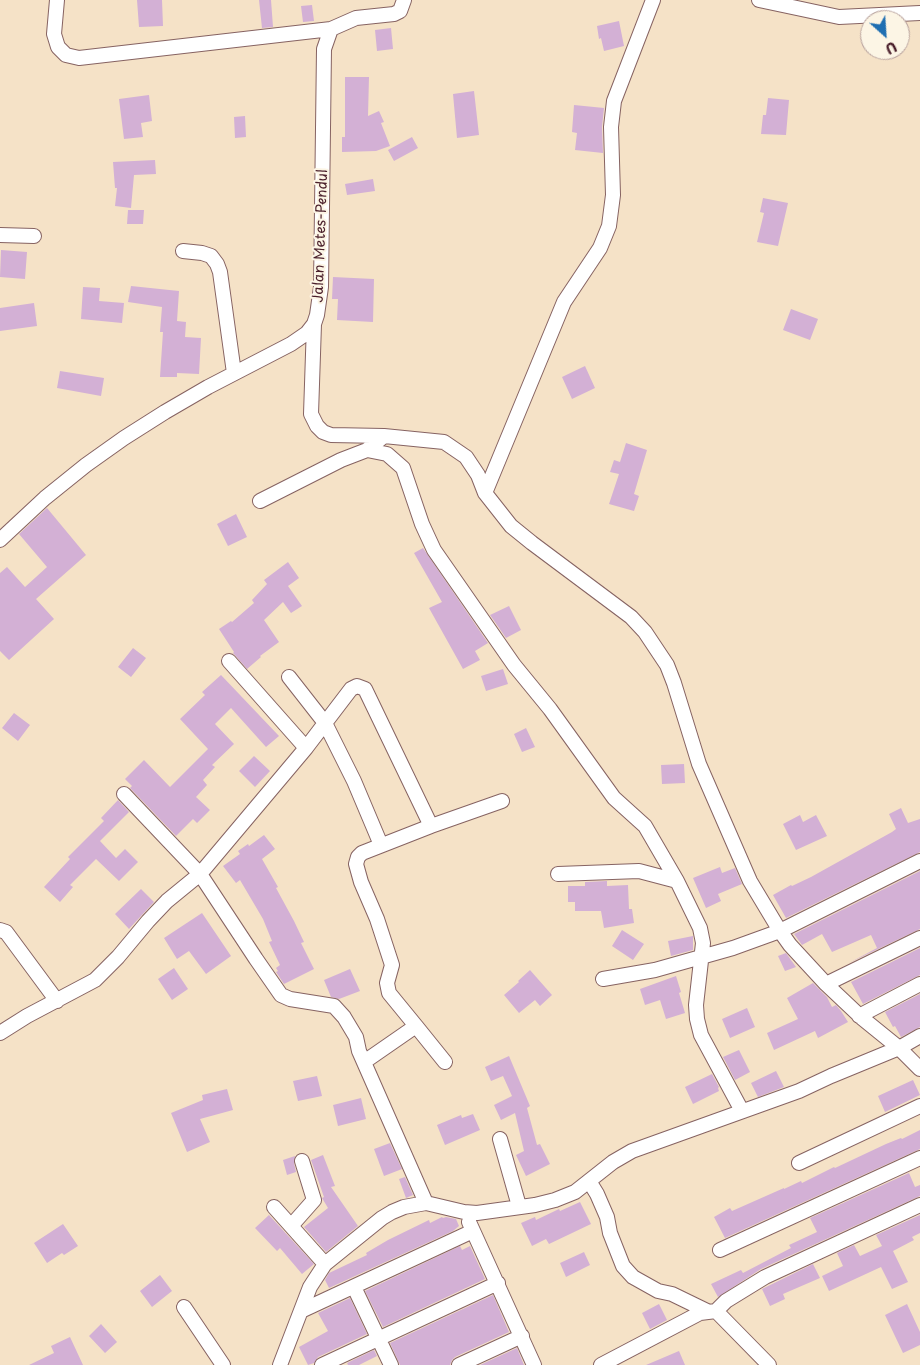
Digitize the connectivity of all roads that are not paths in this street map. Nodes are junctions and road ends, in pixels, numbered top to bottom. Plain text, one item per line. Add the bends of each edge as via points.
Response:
1 (57, 0) edge
2 (404, 0) edge
3 (653, 0) edge
4 (759, 0) edge
5 (920, 13) edge
6 (331, 28) junction
7 (0, 234) edge
8 (34, 236) dead end
9 (183, 251) dead end
10 (314, 324) junction
11 (234, 373) junction
12 (384, 436) junction
13 (367, 450) junction
14 (486, 492) junction
15 (260, 500) dead end
16 (0, 540) edge
17 (229, 661) dead end
18 (289, 677) dead end
19 (324, 723) junction
20 (306, 748) junction
21 (124, 794) dead end
22 (502, 801) dead end
23 (431, 826) junction
24 (381, 846) junction
25 (920, 861) edge
26 (200, 874) junction
27 (558, 874) dead end
28 (677, 881) junction
29 (0, 930) edge
30 (780, 931) junction
31 (920, 938) edge
32 (701, 957) junction
33 (603, 979) dead end
34 (826, 984) junction
35 (920, 984) edge
36 (58, 1001) junction
37 (859, 1016) junction
38 (416, 1026) junction
39 (0, 1033) edge
40 (920, 1036) edge
41 (900, 1048) junction
42 (364, 1062) junction
43 (445, 1062) dead end
44 (920, 1069) edge
45 (920, 1106) edge
46 (742, 1111) junction
47 (500, 1139) dead end
48 (920, 1158) edge
49 (302, 1161) dead end
50 (799, 1163) dead end
51 (589, 1181) junction
52 (426, 1203) junction
53 (920, 1205) edge
54 (519, 1206) junction
55 (274, 1207) dead end
56 (464, 1212) junction
57 (291, 1226) junction
58 (473, 1231) junction
59 (720, 1250) dead end
60 (325, 1264) junction
61 (498, 1283) junction
62 (354, 1287) junction
63 (184, 1307) dead end
64 (301, 1311) junction
65 (711, 1311) junction
66 (522, 1336) junction
67 (379, 1337) junction
68 (223, 1365) edge
69 (280, 1365) edge
70 (322, 1365) edge
71 (391, 1365) edge
72 (459, 1365) edge
73 (534, 1365) edge
74 (601, 1365) edge
75 (769, 1365) edge

1 - 6 street via 54,34 58,47 66,55 79,58
2 - 6 street via 400,11 394,14 356,18
3 - 14 street via 614,101 611,127 613,195 609,226 600,248 564,302
4 - 5 street via 839,17
6 - 10 street, Jalan Metes-Pendul via 324,49 321,286 320,306
7 - 8 street
9 - 11 street via 211,256 220,272
10 - 11 street via 299,340
10 - 12 street, Jalan Metes-Pendul via 313,421 323,432 330,434
11 - 16 street via 165,412 86,465
12 - 13 street
12 - 14 street via 444,442 466,457
13 - 15 street
13 - 28 street via 387,454 402,468 434,550 514,665 614,798 645,826
14 - 30 street via 510,526 631,617 657,649 674,683 699,764 750,881
17 - 20 street
18 - 19 street
19 - 20 street
19 - 23 street via 351,688 365,689
19 - 24 street via 354,781
20 - 26 street
21 - 26 street
22 - 23 street
23 - 24 street
24 - 38 street via 362,853 356,864 392,965 387,983 389,993
25 - 30 street
26 - 36 street via 167,901 94,980
26 - 42 street via 281,995 334,1006 356,1037
27 - 28 street via 640,872
28 - 32 street via 700,928
29 - 36 street via 6,932
30 - 32 street
30 - 34 street
31 - 34 street
32 - 33 street via 655,970
32 - 46 street via 696,1005 701,1035
34 - 37 street
35 - 37 street
36 - 39 street
37 - 41 street
38 - 42 street
38 - 43 street
40 - 41 street
41 - 44 street
41 - 46 street via 799,1091
42 - 52 street
45 - 50 street
46 - 51 street via 632,1151
47 - 54 street
48 - 59 street
49 - 57 street via 314,1200
51 - 54 street via 555,1200
51 - 65 street via 607,1217 623,1266 633,1277 658,1291
52 - 56 street
52 - 60 street via 404,1207 382,1218
53 - 65 street via 765,1277
54 - 56 street via 499,1211
55 - 57 street
56 - 58 street
57 - 60 street
58 - 61 street
58 - 62 street
60 - 64 street via 310,1287
61 - 66 street
61 - 67 street
62 - 64 street
62 - 67 street
63 - 68 street
64 - 69 street
65 - 74 street via 692,1317
65 - 75 street
66 - 72 street
66 - 73 street
67 - 70 street
67 - 71 street

